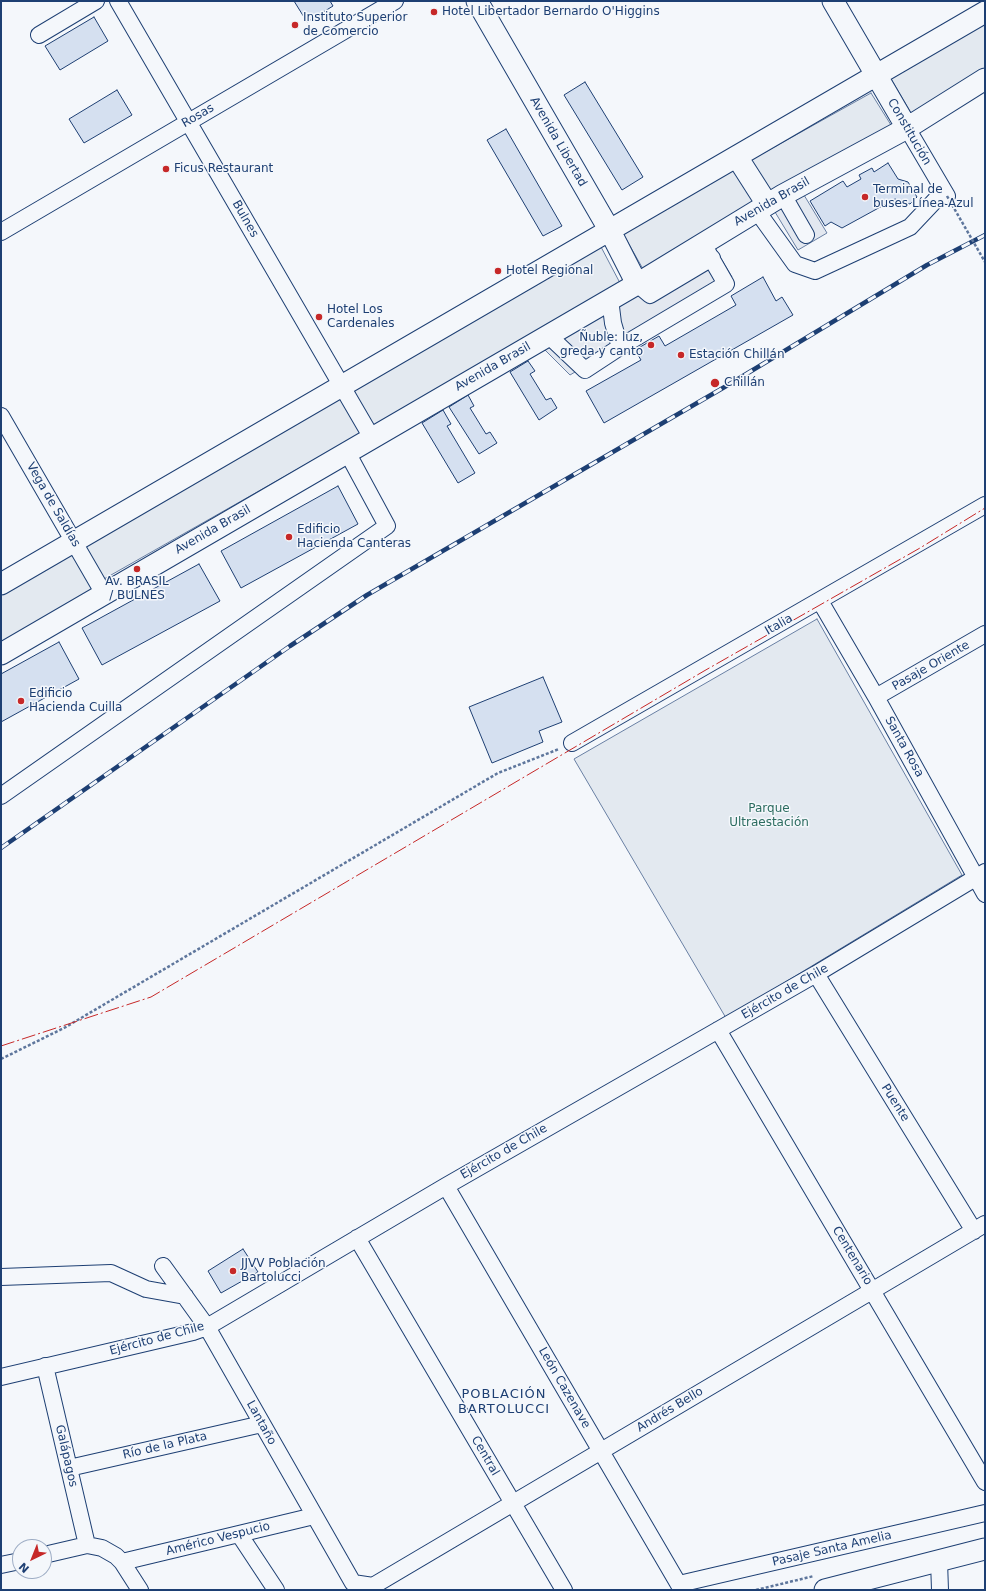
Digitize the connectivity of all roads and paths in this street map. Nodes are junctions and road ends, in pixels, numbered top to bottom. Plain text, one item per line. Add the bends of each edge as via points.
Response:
1 (96, 1) edge
2 (118, 1) edge
3 (395, 1) edge
4 (477, 1) edge
5 (834, 1) edge
6 (985, 12) edge
7 (39, 35) dead end
8 (877, 75) junction
9 (985, 79) edge
10 (188, 122) junction
11 (907, 128) junction
12 (737, 157) junction
13 (945, 193) junction
14 (769, 203) junction
15 (610, 231) junction
16 (1, 232) edge
17 (806, 234) dead end
18 (708, 251) junction
19 (985, 262) edge
20 (637, 284) junction
21 (610, 299) junction
22 (548, 335) junction
23 (620, 347) junction
24 (342, 386) junction
25 (1, 416) edge
26 (372, 438) junction
27 (347, 452) junction
28 (985, 504) edge
29 (74, 542) junction
30 (1, 584) edge
31 (104, 594) junction
32 (820, 601) junction
33 (985, 634) edge
34 (1, 654) edge
35 (876, 698) junction
36 (572, 743) joint
37 (1, 796) edge
38 (981, 875) edge
39 (985, 894) edge
40 (816, 974) junction
41 (718, 1030) junction
42 (1, 1058) edge
43 (446, 1186) junction
44 (979, 1228) edge
45 (357, 1238) junction
46 (164, 1266) dead end
47 (1, 1277) edge
48 (873, 1291) junction
49 (185, 1296) junction
50 (207, 1327) junction
51 (45, 1366) junction
52 (1, 1377) edge
53 (262, 1424) junction
54 (601, 1451) junction
55 (69, 1468) junction
56 (985, 1482) edge
57 (513, 1503) junction
58 (985, 1513) edge
59 (314, 1516) junction
60 (240, 1534) junction
61 (87, 1545) junction
62 (985, 1549) edge
63 (52, 1553) edge
64 (939, 1561) junction
65 (12, 1562) edge
66 (122, 1562) junction
67 (1, 1565) edge
68 (353, 1583) joint
69 (681, 1587) edge
70 (374, 1588) edge
71 (140, 1590) edge
72 (276, 1590) edge
73 (564, 1590) edge
74 (827, 1590) edge
75 (940, 1590) edge

1 - 7 street
2 - 10 street, Bulnes
3 - 10 street, Rosas
4 - 15 main road, Avenida Libertad
5 - 8 main road, Constitución
6 - 8 main road
8 - 11 main road, Constitución
8 - 12 main road
9 - 11 main road, Avenida Brasil
10 - 16 street, Rosas
10 - 24 street, Bulnes
11 - 13 street, Constitución
11 - 14 main road, Avenida Brasil
12 - 14 main road
12 - 15 main road
13 - 14 street via 910,227 815,271 795,264
13 - 19 path, bridge
14 - 17 street
14 - 18 main road, Avenida Brasil
15 - 20 main road, Avenida Libertad
15 - 24 main road
18 - 20 main road, Avenida Brasil
18 - 23 street via 726,284
20 - 21 main road, Avenida Brasil
21 - 22 main road, Avenida Brasil
21 - 23 street
22 - 23 street via 585,370
22 - 26 main road, Avenida Brasil
24 - 26 street, Bulnes
24 - 29 main road
25 - 29 street, Vega de Saldías
26 - 27 main road, Avenida Brasil
27 - 31 main road, Avenida Brasil
27 - 37 street via 387,526
28 - 32 street, Italia
29 - 30 main road
29 - 31 street, Vega de Saldías
31 - 34 main road, Avenida Brasil
32 - 35 street, Santa Rosa
32 - 36 street, Italia
33 - 35 street, Pasaje Oriente
35 - 38 street, Santa Rosa
36 - 42 path via 498,774 64,1028
38 - 39 street, Santa Rosa
38 - 40 street, Ejército de Chile
40 - 41 street, Ejército de Chile
40 - 44 street, Puente
41 - 43 street, Ejército de Chile
41 - 48 street, Centenario
43 - 45 street, Ejército de Chile
43 - 54 street, León Cazenave
44 - 48 street, Andrés Bello
45 - 50 street, Ejército de Chile
45 - 57 street, Central
46 - 49 street, Lantaño
47 - 49 street via 112,1273 146,1288
48 - 54 street, Andrés Bello
48 - 56 street, Centenario
49 - 50 street, Lantaño
50 - 51 street, Ejército de Chile
50 - 53 street, Lantaño
51 - 52 street, Ejército de Chile
51 - 55 street, Galápagos
53 - 55 street, Río de la Plata
53 - 59 street, Lantaño
54 - 57 street, Andrés Bello
54 - 69 street, León Cazenave
55 - 61 street, Galápagos
57 - 70 street, Andrés Bello
57 - 73 street, Central
58 - 69 street, Pasaje Santa Amelia
59 - 60 street, Américo Vespucio
59 - 68 street, Lantaño
60 - 66 street, Américo Vespucio
60 - 72 street
61 - 63 street
61 - 66 street via 109,1551
62 - 64 main road
64 - 74 main road
64 - 75 street
65 - 67 street
66 - 71 street
68 - 70 street, Andrés Bello

